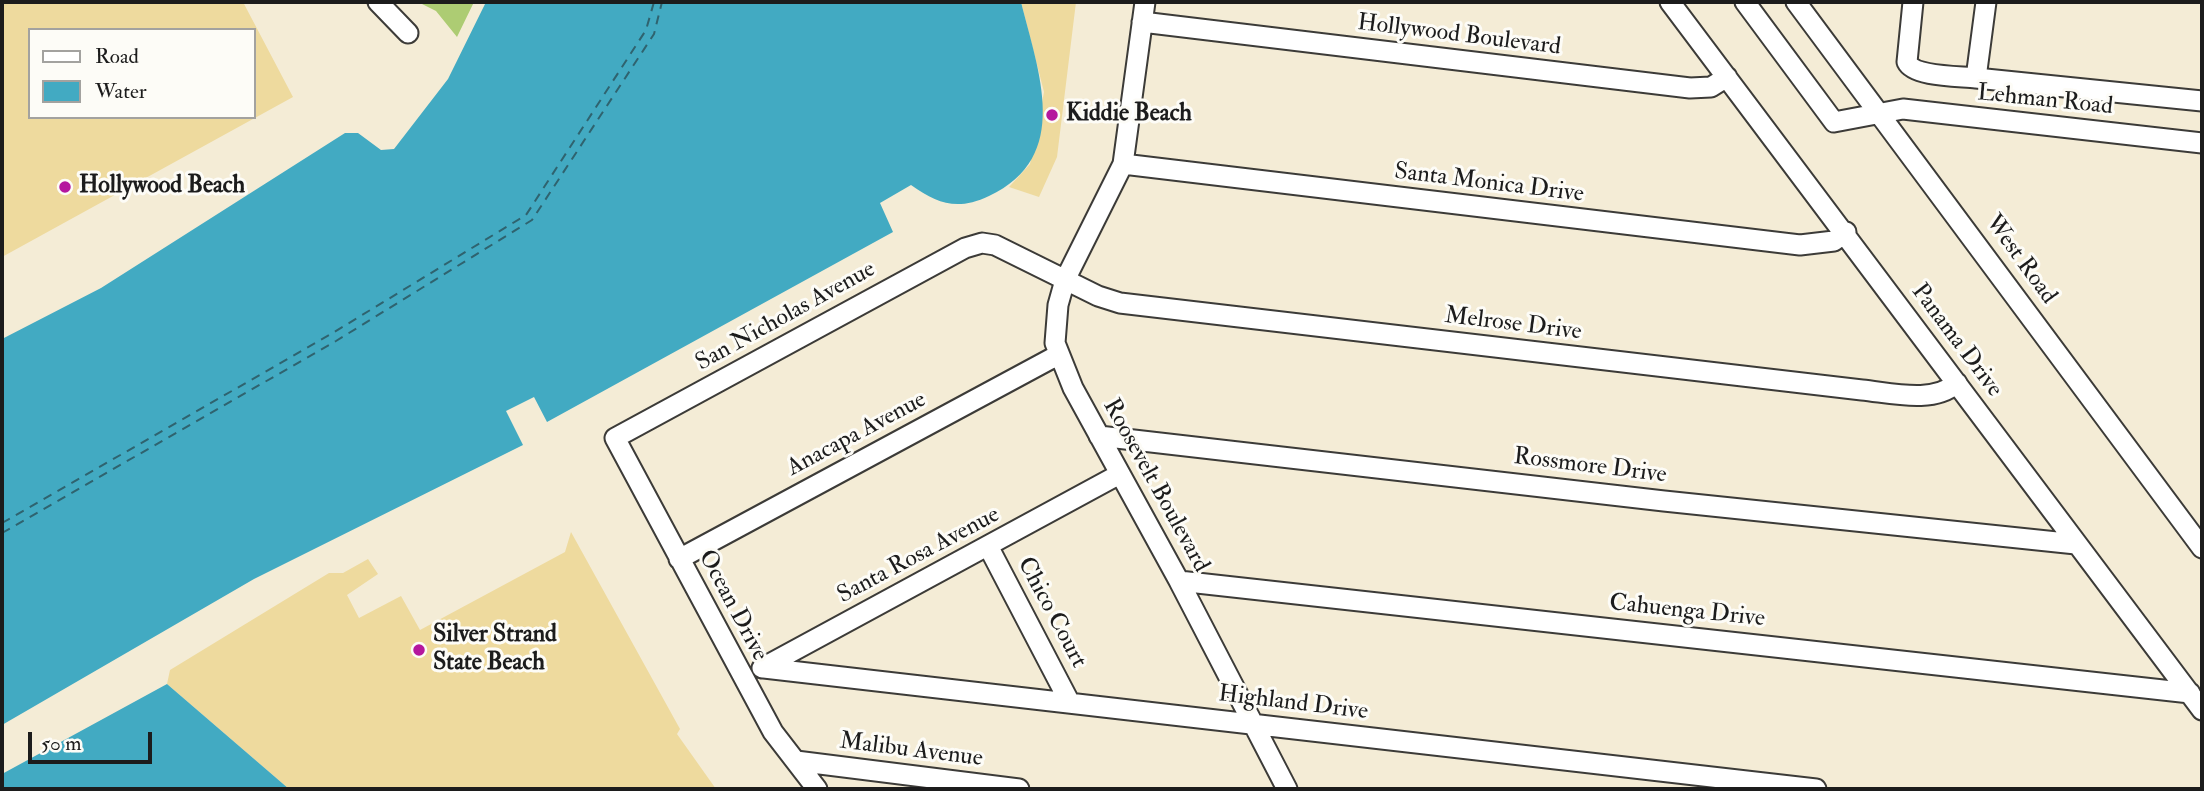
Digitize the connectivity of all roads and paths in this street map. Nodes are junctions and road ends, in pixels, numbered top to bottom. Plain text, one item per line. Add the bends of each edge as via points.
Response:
1 (378, 2) edge
2 (1145, 2) edge
3 (1670, 2) edge
4 (1745, 2) edge
5 (1796, 2) edge
6 (1913, 2) edge
7 (1986, 2) edge
8 (1142, 22) junction
9 (408, 33) dead end
10 (1727, 77) junction
11 (1976, 78) junction
12 (2202, 101) edge
13 (1882, 115) junction
14 (2202, 143) edge
15 (1123, 164) junction
16 (1846, 232) junction
17 (1065, 280) junction
18 (1058, 355) junction
19 (1957, 383) junction
20 (1099, 436) junction
21 (615, 438) joint
22 (1118, 475) junction
23 (2076, 544) junction
24 (988, 546) junction
25 (2202, 548) edge
26 (679, 559) junction
27 (1179, 581) junction
28 (764, 668) junction
29 (743, 678) junction
30 (2190, 693) junction
31 (1070, 703) junction
32 (2202, 710) edge
33 (1254, 724) junction
34 (796, 761) junction
35 (817, 789) edge
36 (1018, 789) edge
37 (1287, 789) edge
38 (1816, 789) edge

1 - 9 street
2 - 8 street, Roosevelt Boulevard
3 - 10 street, Panama Drive
4 - 13 street, Lehman Road via 1834,122
5 - 13 street, West Road
6 - 11 street via 1909,67
7 - 11 street
8 - 10 street, Hollywood Boulevard via 1690,88 1711,87
8 - 15 street, Roosevelt Boulevard
10 - 16 street, Panama Drive
11 - 12 street
13 - 14 street, Lehman Road via 1903,109
13 - 25 street, West Road
15 - 16 street, Santa Monica Drive via 1800,245 1834,242
15 - 17 street, Roosevelt Boulevard
16 - 19 street, Panama Drive
17 - 18 street, Roosevelt Boulevard via 1055,331
17 - 19 street, Melrose Drive via 1120,303 1835,387 1927,396 1948,391
17 - 21 street, San Nicholas Avenue via 982,243 965,248
18 - 20 street, Roosevelt Boulevard
18 - 26 street, Anacapa Avenue
19 - 23 street, Panama Drive
20 - 22 street, Roosevelt Boulevard
20 - 23 street, Rossmore Drive
21 - 26 street, Ocean Drive
22 - 24 street, Santa Rosa Avenue
22 - 27 street, Roosevelt Boulevard
23 - 30 street, Panama Drive
24 - 28 street, Santa Rosa Avenue
24 - 31 street, Chico Court
26 - 29 street, Ocean Drive
27 - 30 street, Cahuenga Drive
27 - 33 street, Roosevelt Boulevard
28 - 29 street, Santa Rosa Avenue
28 - 31 street, Highland Drive
29 - 34 street, Ocean Drive via 773,732
30 - 32 street, Panama Drive
31 - 33 street, Highland Drive
33 - 37 street, Roosevelt Boulevard
33 - 38 street, Highland Drive
34 - 35 street, Ocean Drive
34 - 36 street, Malibu Avenue

